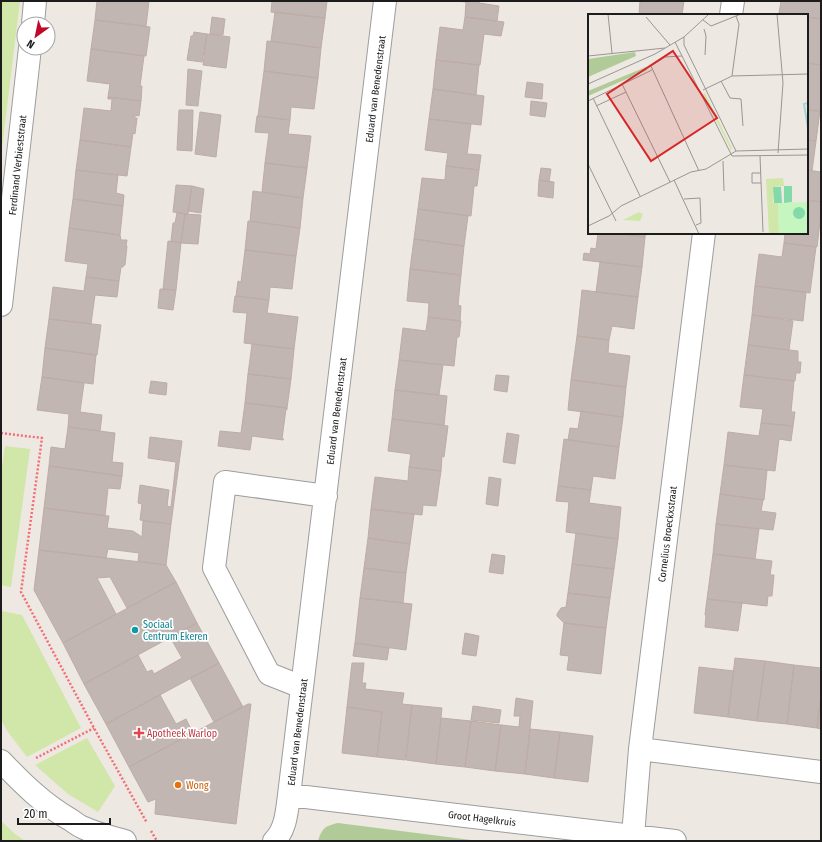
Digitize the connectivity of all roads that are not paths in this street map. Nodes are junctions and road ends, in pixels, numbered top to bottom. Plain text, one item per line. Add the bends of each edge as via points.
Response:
1 (35, 1) edge
2 (386, 1) edge
3 (733, 1) edge
4 (731, 14) edge
5 (34, 16) edge
6 (29, 56) edge
7 (704, 234) edge
8 (1, 305) edge
9 (326, 496) junction
10 (302, 687) junction
11 (640, 749) junction
12 (7, 767) edge
13 (821, 772) edge
14 (289, 795) junction
15 (633, 836) junction
16 (125, 841) edge
17 (274, 841) edge
18 (675, 841) edge

1 - 5 street
2 - 9 street, Eduard van Benedenstraat
3 - 4 street
6 - 8 street, Ferdinand Verbieststraat
7 - 11 street, Cornelius Broeckxstraat
9 - 10 street, Eduard van Benedenstraat
9 - 10 street via 225,482 214,568 269,674
10 - 14 street, Eduard van Benedenstraat
11 - 13 street
11 - 15 street, Cornelius Broeckxstraat
12 - 16 street via 59,814 82,828
14 - 15 street, Groot Hagelkruis
14 - 17 street, Eduard van Benedenstraat via 285,820
15 - 18 street, Groot Hagelkruis

